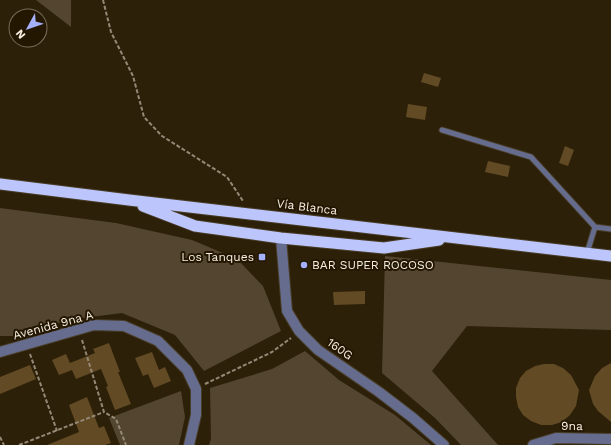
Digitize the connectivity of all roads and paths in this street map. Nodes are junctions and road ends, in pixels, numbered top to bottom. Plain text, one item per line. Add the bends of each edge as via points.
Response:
1 (103, 0) edge
2 (442, 130) dead end
3 (0, 184) edge
4 (129, 200) junction
5 (251, 214) junction
6 (595, 227) junction
7 (611, 229) edge
8 (281, 238) junction
9 (453, 238) junction
10 (587, 253) junction
11 (611, 256) edge
12 (78, 330) junction
13 (300, 331) junction
14 (27, 345) junction
15 (0, 352) edge
16 (196, 389) junction
17 (104, 412) junction
18 (57, 430) junction
19 (0, 437) edge
20 (611, 439) edge
21 (4, 445) edge
22 (19, 445) edge
23 (126, 445) edge
24 (189, 445) edge
25 (444, 445) edge
26 (533, 445) edge

1 - 5 path via 111,32 133,76 144,117 162,136 227,177
2 - 6 lane via 531,157
3 - 4 highway, Vía Blanca
4 - 5 highway, Vía Blanca
4 - 8 highway via 195,226
5 - 9 highway, Vía Blanca
6 - 7 lane
6 - 10 lane
8 - 9 highway via 384,248
8 - 13 street, 160G via 287,311
9 - 10 highway, Vía Blanca
10 - 11 highway, Vía Blanca
12 - 14 street, Avenida 9na A
12 - 16 street, Avenida 9na A via 94,325 124,326 158,341 187,370
12 - 17 path
13 - 16 path via 272,352
13 - 25 street, 160G via 318,350 379,392
14 - 15 street, Avenida 9na A
14 - 18 path
16 - 24 street, Avenida 9na A via 196,415
17 - 18 path
17 - 23 path via 116,419
18 - 22 path
19 - 21 path
20 - 26 street, 9na via 556,438

